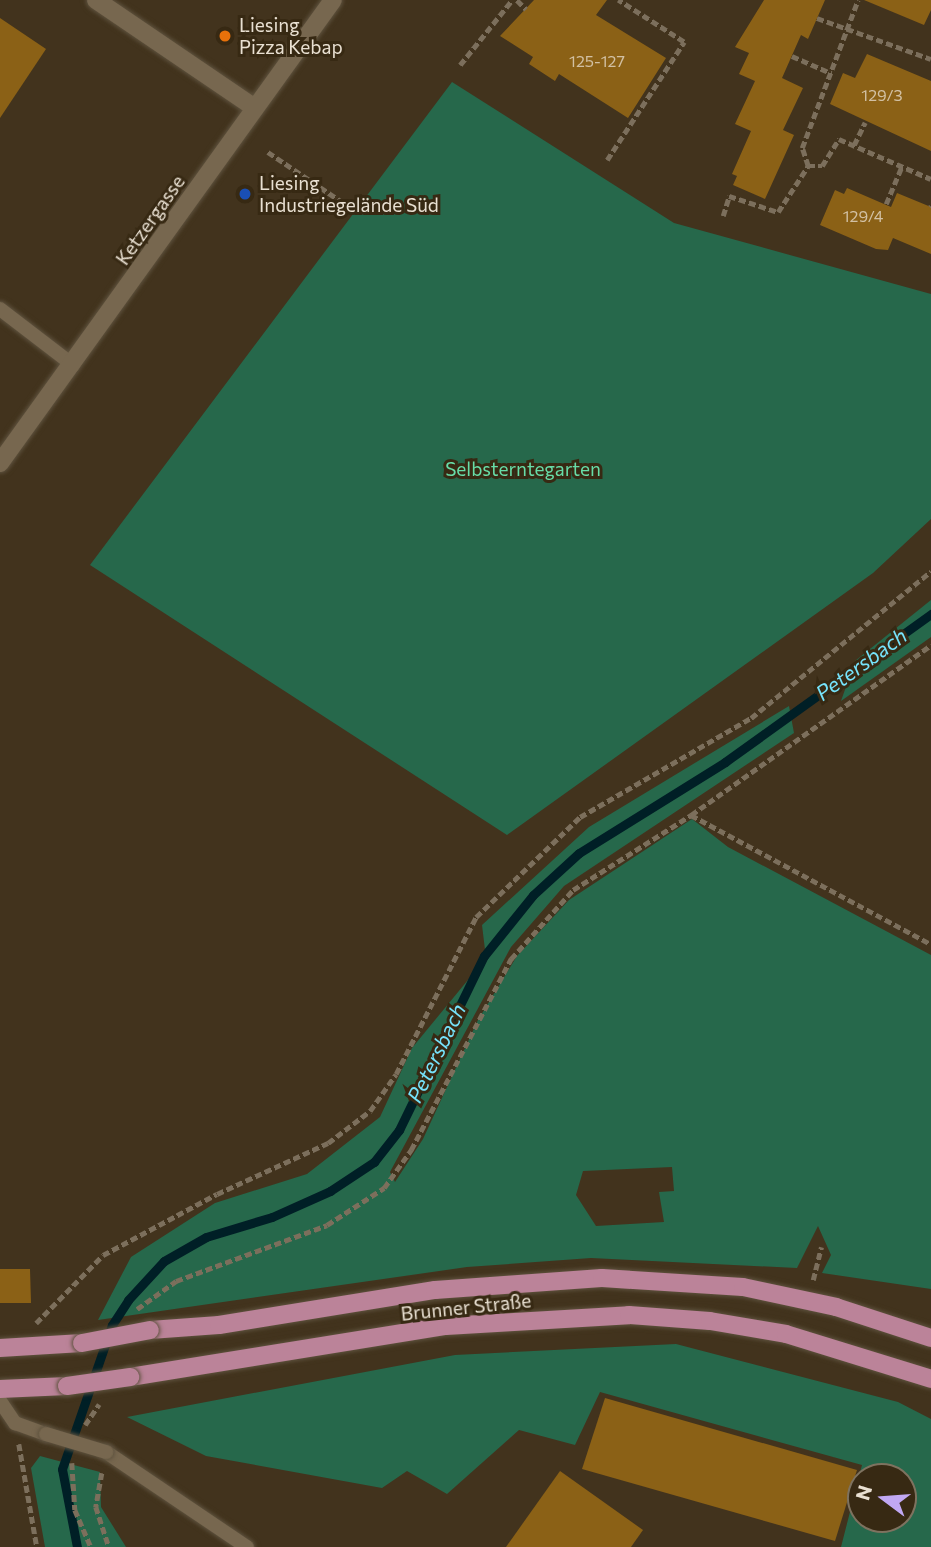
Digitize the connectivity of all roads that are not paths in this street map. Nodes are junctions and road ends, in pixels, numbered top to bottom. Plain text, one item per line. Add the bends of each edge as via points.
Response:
1 (96, 0) edge
2 (333, 0) edge
3 (255, 108) junction
4 (0, 309) edge
5 (73, 365) junction
6 (0, 463) edge
7 (931, 1338) edge
8 (6, 1348) edge
9 (931, 1379) edge
10 (0, 1389) edge
11 (0, 1401) edge
12 (247, 1547) edge

1 - 3 main road
2 - 3 main road, Ketzergasse
3 - 5 main road, Ketzergasse
4 - 5 lane
5 - 6 main road, Ketzergasse
7 - 8 main road, Brunner Straße, bridge via 743,1287 601,1278 435,1290 219,1325
9 - 10 main road, Brunner Straße, bridge via 786,1334 710,1321 629,1315 446,1326 130,1377
11 - 12 lane, bridge via 15,1423 106,1452

